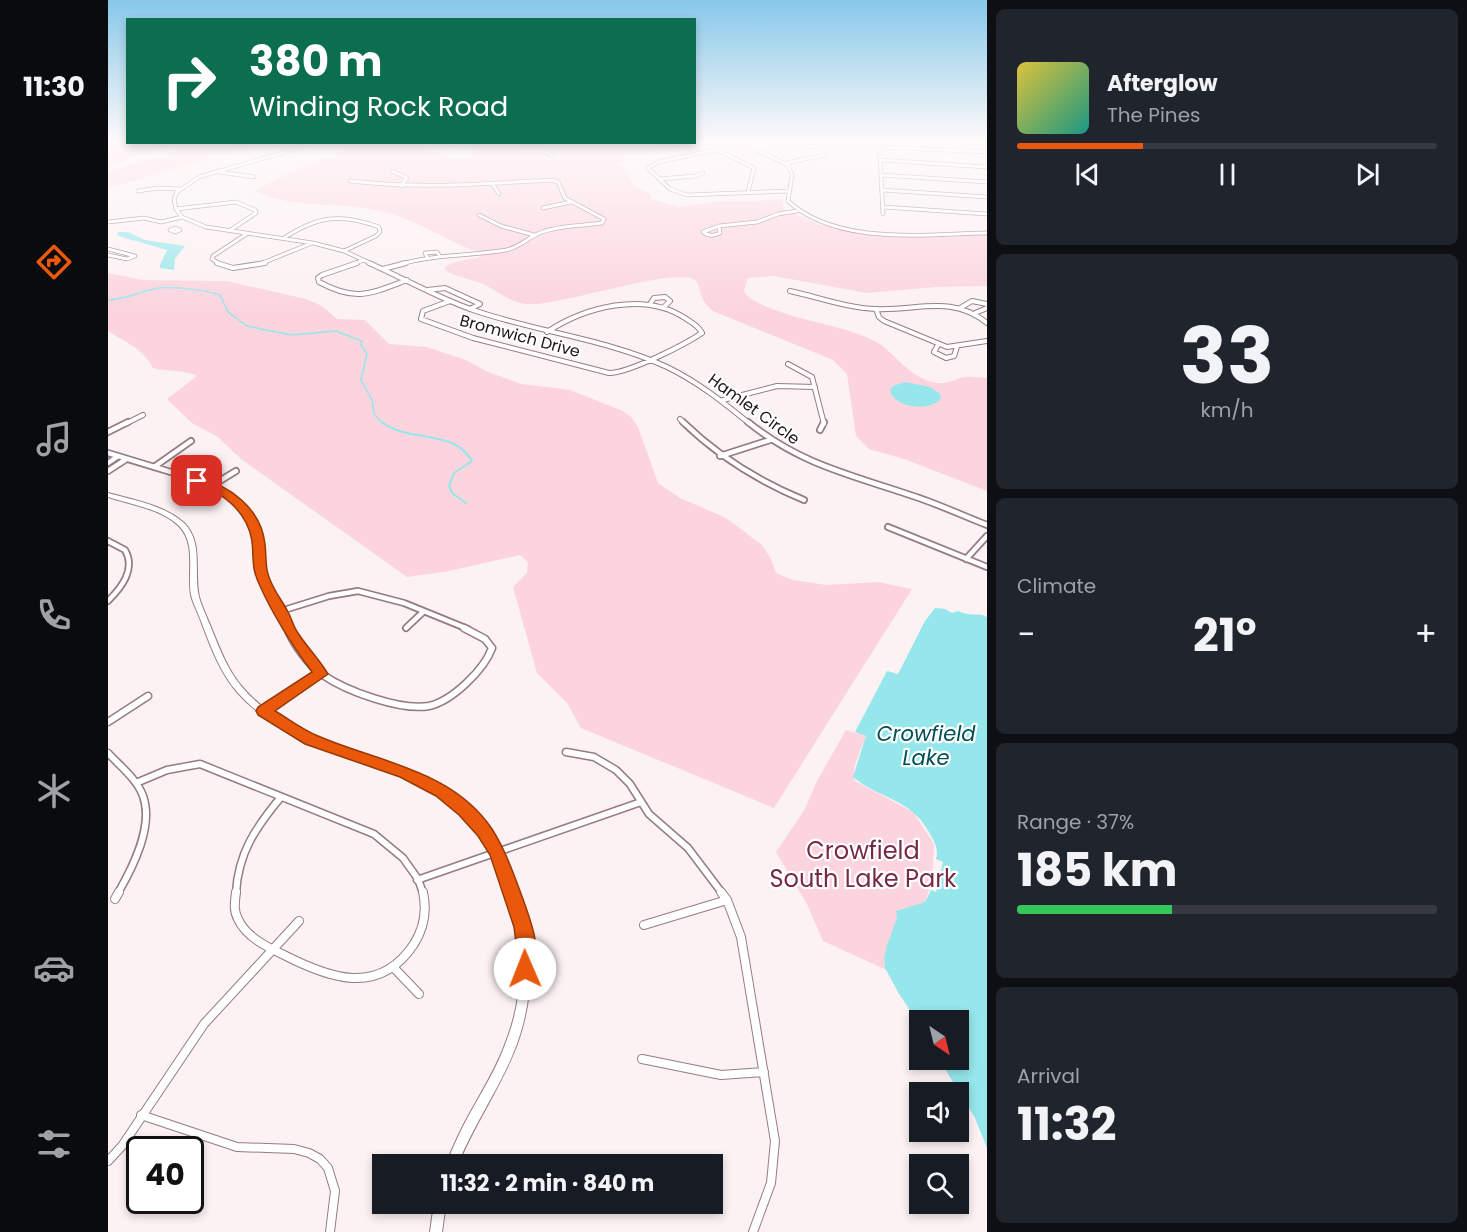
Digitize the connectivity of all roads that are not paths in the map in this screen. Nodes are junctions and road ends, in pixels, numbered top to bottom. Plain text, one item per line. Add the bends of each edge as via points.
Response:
1 (176, 196) edge
2 (565, 196) edge
3 (788, 196) edge
4 (883, 196) edge
5 (572, 202) junction
6 (884, 207) junction
7 (543, 208) dead end
8 (176, 209) junction
9 (796, 210) junction
10 (883, 214) dead end
11 (987, 214) edge
12 (479, 216) dead end
13 (182, 217) junction
14 (108, 221) edge
15 (161, 222) junction
16 (719, 226) junction
17 (170, 229) dead end
18 (229, 231) junction
19 (248, 233) junction
20 (987, 233) edge
21 (534, 235) junction
22 (284, 238) junction
23 (313, 243) junction
24 (108, 249) edge
25 (344, 252) junction
26 (119, 253) junction
27 (110, 255) edge
28 (364, 260) junction
29 (383, 269) junction
30 (407, 280) junction
31 (427, 290) junction
32 (790, 291) dead end
33 (450, 301) junction
34 (650, 304) junction
35 (987, 306) edge
36 (664, 307) junction
37 (960, 308) junction
38 (470, 309) junction
39 (876, 309) junction
40 (975, 314) junction
41 (987, 323) edge
42 (547, 332) junction
43 (987, 341) edge
44 (938, 345) junction
45 (957, 347) junction
46 (648, 360) junction
47 (788, 364) dead end
48 (816, 387) junction
49 (723, 400) junction
50 (143, 415) dead end
51 (680, 419) dead end
52 (820, 430) dead end
53 (108, 432) edge
54 (770, 440) junction
55 (191, 441) dead end
56 (108, 453) edge
57 (720, 456) junction
58 (117, 457) junction
59 (125, 460) junction
60 (108, 463) edge
61 (154, 467) junction
62 (108, 471) edge
63 (236, 471) dead end
64 (213, 485) junction
65 (108, 495) edge
66 (804, 500) dead end
67 (987, 525) edge
68 (888, 527) dead end
69 (987, 536) edge
70 (108, 541) edge
71 (966, 559) junction
72 (987, 567) edge
73 (108, 601) edge
74 (281, 611) junction
75 (423, 612) junction
76 (406, 628) dead end
77 (321, 674) junction
78 (148, 696) dead end
79 (263, 711) junction
80 (108, 722) edge
81 (566, 752) dead end
82 (108, 753) edge
83 (136, 783) junction
84 (281, 796) junction
85 (641, 802) junction
86 (498, 854) junction
87 (417, 880) junction
88 (115, 899) dead end
89 (727, 900) junction
90 (299, 921) dead end
91 (644, 925) dead end
92 (272, 950) junction
93 (394, 968) junction
94 (419, 994) dead end
95 (642, 1059) dead end
96 (764, 1072) junction
97 (141, 1115) junction
98 (456, 1154) edge
99 (108, 1161) edge
100 (438, 1214) edge
101 (330, 1232) edge
102 (436, 1232) edge
103 (753, 1232) edge

1 - 8 street
2 - 5 street
3 - 9 street
4 - 6 street
5 - 7 street
5 - 21 street via 604,221
6 - 10 street
6 - 11 street
8 - 13 street
8 - 18 street via 236,202 255,210
9 - 16 street via 757,222
9 - 20 street via 826,225 864,232
12 - 21 street
13 - 15 street
13 - 18 street, Hamlet Circle
14 - 15 street via 144,218
15 - 17 street
16 - 16 street via 704,231 703,232 717,235
18 - 19 street, Hamlet Circle
19 - 22 street, Hamlet Circle
19 - 23 street via 212,259 239,267 255,266
21 - 29 street via 523,245 507,250 439,255 431,250 425,253 427,257
22 - 23 street, Hamlet Circle
22 - 25 street via 308,223 324,219 346,219 379,227 376,236
23 - 25 street, Hamlet Circle
24 - 26 street
25 - 28 street, Hamlet Circle
26 - 27 street
26 - 27 street via 135,256 127,259
28 - 29 street, Hamlet Circle
28 - 30 street via 322,275 319,282 354,296
29 - 30 street, Hamlet Circle
30 - 31 street, Hamlet Circle
31 - 33 street, Hamlet Circle
31 - 38 street, Hamlet Circle via 445,288 480,304
32 - 39 street
33 - 38 street, Hamlet Circle
33 - 46 street, Bromwich Drive via 423,311 421,319 604,372 624,372
34 - 36 street
34 - 36 street via 654,298 665,297 670,301
34 - 42 street via 574,316
35 - 37 street via 972,301
35 - 40 street
36 - 46 street via 699,327 702,333
37 - 39 street
37 - 40 street
38 - 42 street, Hamlet Circle
39 - 44 street via 884,321
40 - 41 street
42 - 46 street, Hamlet Circle
43 - 45 street
44 - 45 street
44 - 45 street via 934,352 946,358 954,356
46 - 49 street, Hamlet Circle via 687,377
47 - 48 street via 809,373
48 - 49 street via 777,386
48 - 52 street via 824,423
49 - 54 street, Hamlet Circle
50 - 53 street
51 - 57 street
54 - 57 street
54 - 67 street, Hamlet Circle via 830,471 911,495
55 - 61 street
56 - 58 street
57 - 66 street via 754,478
58 - 59 street
58 - 60 street
59 - 61 street
59 - 62 street
61 - 64 street
63 - 64 street
64 - 74 street via 235,500 255,527 258,567
65 - 79 street via 153,509 183,526 194,551 191,578 195,597 214,649 240,690
68 - 71 street
69 - 71 street
70 - 73 street via 123,548 129,564 123,584
71 - 72 street
74 - 75 street via 358,591
74 - 77 street via 289,632
75 - 76 street
75 - 77 street via 476,632 492,648 490,658 440,701 425,707 404,705 378,699
77 - 79 street
78 - 80 street
79 - 86 street via 311,740 406,772 442,791 484,831
81 - 85 street via 594,757 616,770
82 - 83 street
83 - 84 street via 180,765 200,764
83 - 88 street via 145,798 146,818 129,875
84 - 87 street via 374,834 402,855
84 - 92 street via 252,830 239,859 236,883 235,912 245,930
85 - 86 street
85 - 89 street via 688,848
86 - 87 street
86 - 98 street via 523,927 524,986 512,1043
87 - 93 street via 426,902 420,935
89 - 91 street
89 - 96 street via 741,937
90 - 92 street
92 - 93 street via 320,973 348,980
92 - 97 street via 204,1024
93 - 94 street
95 - 96 street via 722,1075
96 - 103 street via 775,1141 771,1183
97 - 99 street
97 - 101 street via 243,1149 296,1149 316,1154 331,1171 335,1194
100 - 102 street

